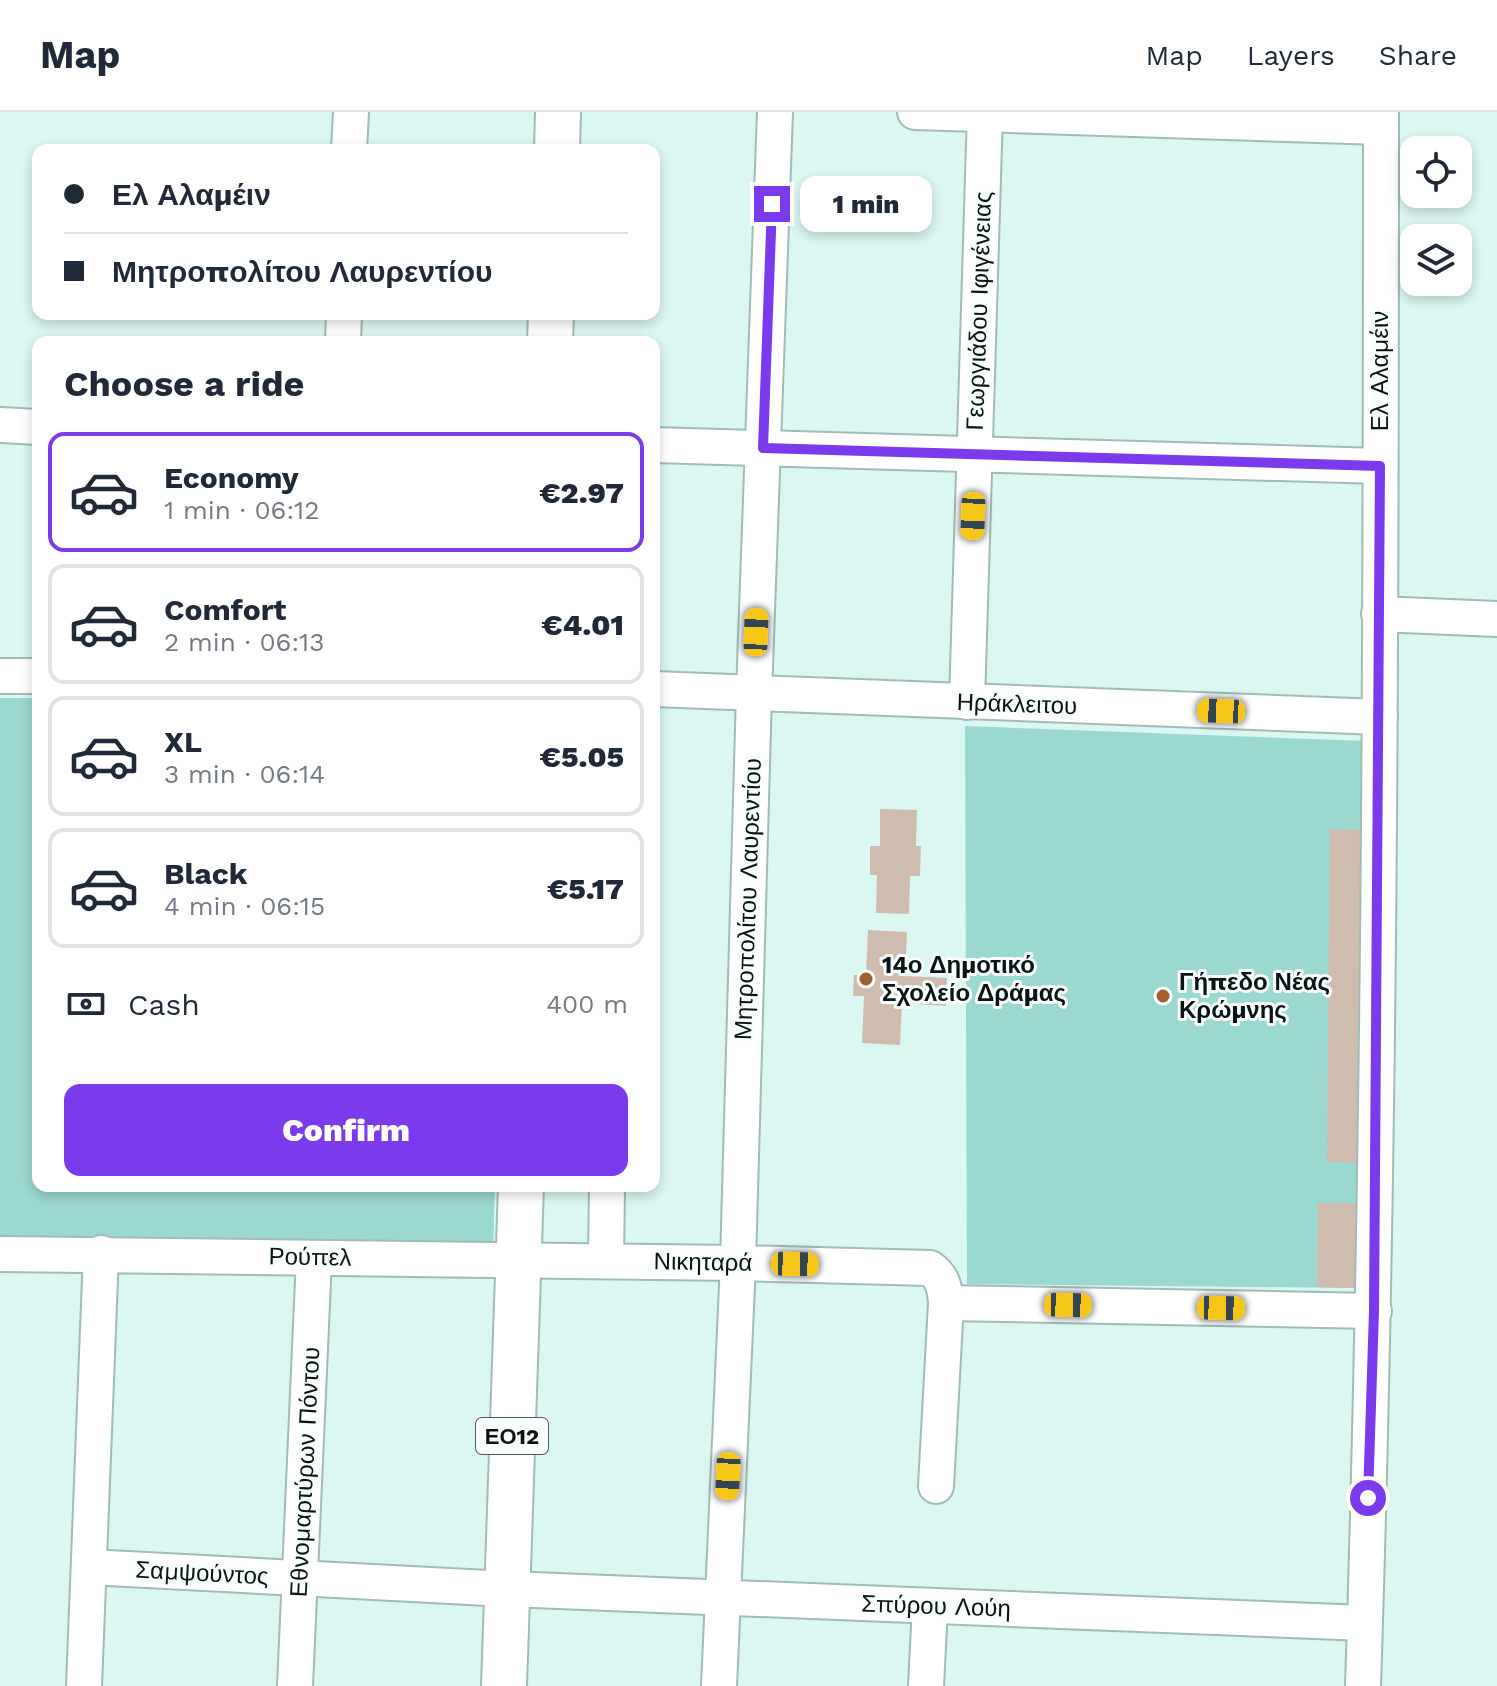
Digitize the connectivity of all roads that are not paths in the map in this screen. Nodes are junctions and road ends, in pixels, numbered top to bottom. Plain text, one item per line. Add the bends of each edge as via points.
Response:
1 (351, 112) edge
2 (558, 112) edge
3 (775, 112) edge
4 (915, 112) edge
5 (985, 113) edge
6 (1381, 119) edge
7 (349, 144) edge
8 (557, 144) edge
9 (0, 425) edge
10 (32, 427) edge
11 (660, 445) edge
12 (763, 448) junction
13 (975, 454) junction
14 (1380, 466) junction
15 (1379, 614) junction
16 (1497, 619) edge
17 (0, 676) edge
18 (32, 676) edge
19 (660, 689) edge
20 (754, 693) junction
21 (967, 702) junction
22 (1380, 717) junction
23 (521, 1192) edge
24 (607, 1192) edge
25 (101, 1253) junction
26 (0, 1254) edge
27 (314, 1258) junction
28 (519, 1261) junction
29 (606, 1261) junction
30 (738, 1263) junction
31 (946, 1303) junction
32 (1374, 1311) junction
33 (936, 1486) dead end
34 (89, 1567) junction
35 (300, 1579) junction
36 (507, 1589) junction
37 (723, 1598) junction
38 (930, 1606) junction
39 (1365, 1623) junction
40 (84, 1686) edge
41 (295, 1686) edge
42 (504, 1686) edge
43 (719, 1686) edge
44 (926, 1686) edge
45 (1363, 1686) edge

1 - 7 street
2 - 8 main road
3 - 12 street, Μητροπολίτου Λαυρεντίου
4 - 5 street
5 - 6 street
5 - 13 street, Γεωργιάδου Ιφιγένειας
6 - 14 street, Ελ Αλαμέιν
9 - 10 street
11 - 12 street
12 - 13 street
12 - 20 street, Μητροπολίτου Λαυρεντίου
13 - 14 street
13 - 21 street, Γεωργιάδου Ιφιγένειας
14 - 15 street, Ελ Αλαμέιν
15 - 16 street
15 - 22 street, Ελ Αλαμέιν
17 - 18 street
19 - 20 street, Ηράκλειτου
20 - 21 street, Ηράκλειτου
20 - 30 street, Μητροπολίτου Λαυρεντίου
21 - 22 street, Ηράκλειτου
22 - 32 street, Ελ Αλαμέιν
23 - 28 main road, ΕΟ12
24 - 29 street
25 - 26 street, Ρούπελ
25 - 27 street, Ρούπελ
25 - 34 street
27 - 28 street, Ρούπελ
27 - 35 street, Εθνομαρτύρων Πόντου
28 - 29 street, Νικηταρά
28 - 36 main road, ΕΟ12
29 - 30 street, Νικηταρά
30 - 31 street, Νικηταρά via 910,1266 934,1271
30 - 37 street, Μητροπολίτου Λαυρεντίου
31 - 32 street
31 - 33 street
32 - 39 street, Ελ Αλαμέιν
34 - 35 street, Σαμψούντος
34 - 40 street
35 - 36 street, Σαμψούντος
35 - 41 street, Εθνομαρτύρων Πόντου
36 - 37 street, Σπύρου Λούη
36 - 42 main road, ΕΟ12
37 - 38 street, Σπύρου Λούη
37 - 43 street, Μητροπολίτου Λαυρεντίου
38 - 39 street, Σπύρου Λούη
38 - 44 street
39 - 45 street, Ελ Αλαμέιν

